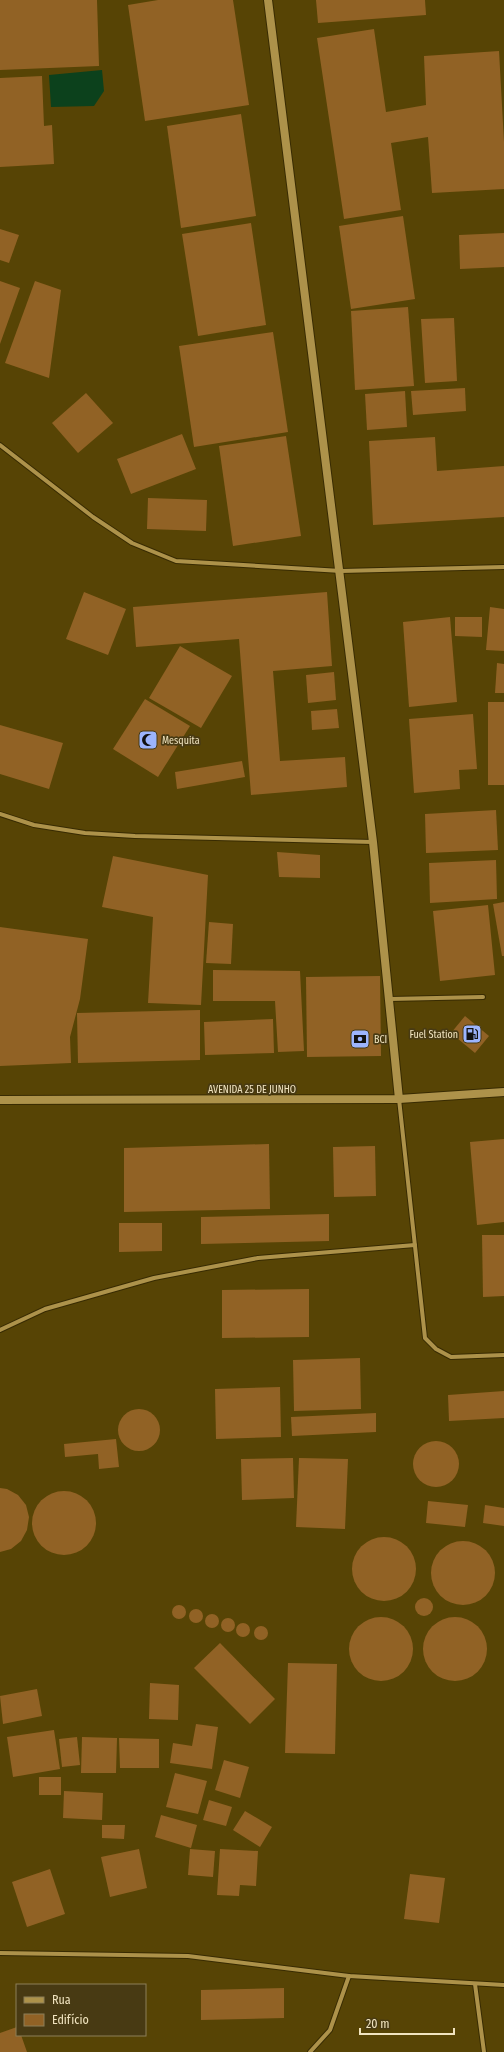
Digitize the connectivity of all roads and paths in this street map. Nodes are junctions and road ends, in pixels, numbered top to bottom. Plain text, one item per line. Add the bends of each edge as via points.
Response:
1 (268, 0) edge
2 (0, 445) edge
3 (504, 567) edge
4 (341, 571) junction
5 (0, 814) edge
6 (373, 842) junction
7 (483, 997) dead end
8 (390, 999) junction
9 (504, 1092) edge
10 (398, 1099) junction
11 (0, 1100) edge
12 (415, 1245) junction
13 (0, 1330) edge
14 (504, 1354) edge
15 (0, 1953) edge
16 (349, 1976) junction
17 (475, 1984) junction
18 (504, 1985) edge
19 (310, 2052) edge
20 (484, 2052) edge

1 - 4 street
2 - 4 street via 93,518 132,544 176,561
3 - 4 street
4 - 6 street
5 - 6 street via 34,825 85,833
6 - 8 street
7 - 8 street
8 - 10 street
9 - 10 street, AVENIDA 25 DE JUNHO
10 - 11 street, AVENIDA 25 DE JUNHO
10 - 12 street
12 - 13 street via 258,1258 154,1278 45,1309
12 - 14 street via 425,1338 436,1349 451,1357
15 - 16 street via 188,1956
16 - 17 street
16 - 19 street via 330,2030
17 - 18 street
17 - 20 street

